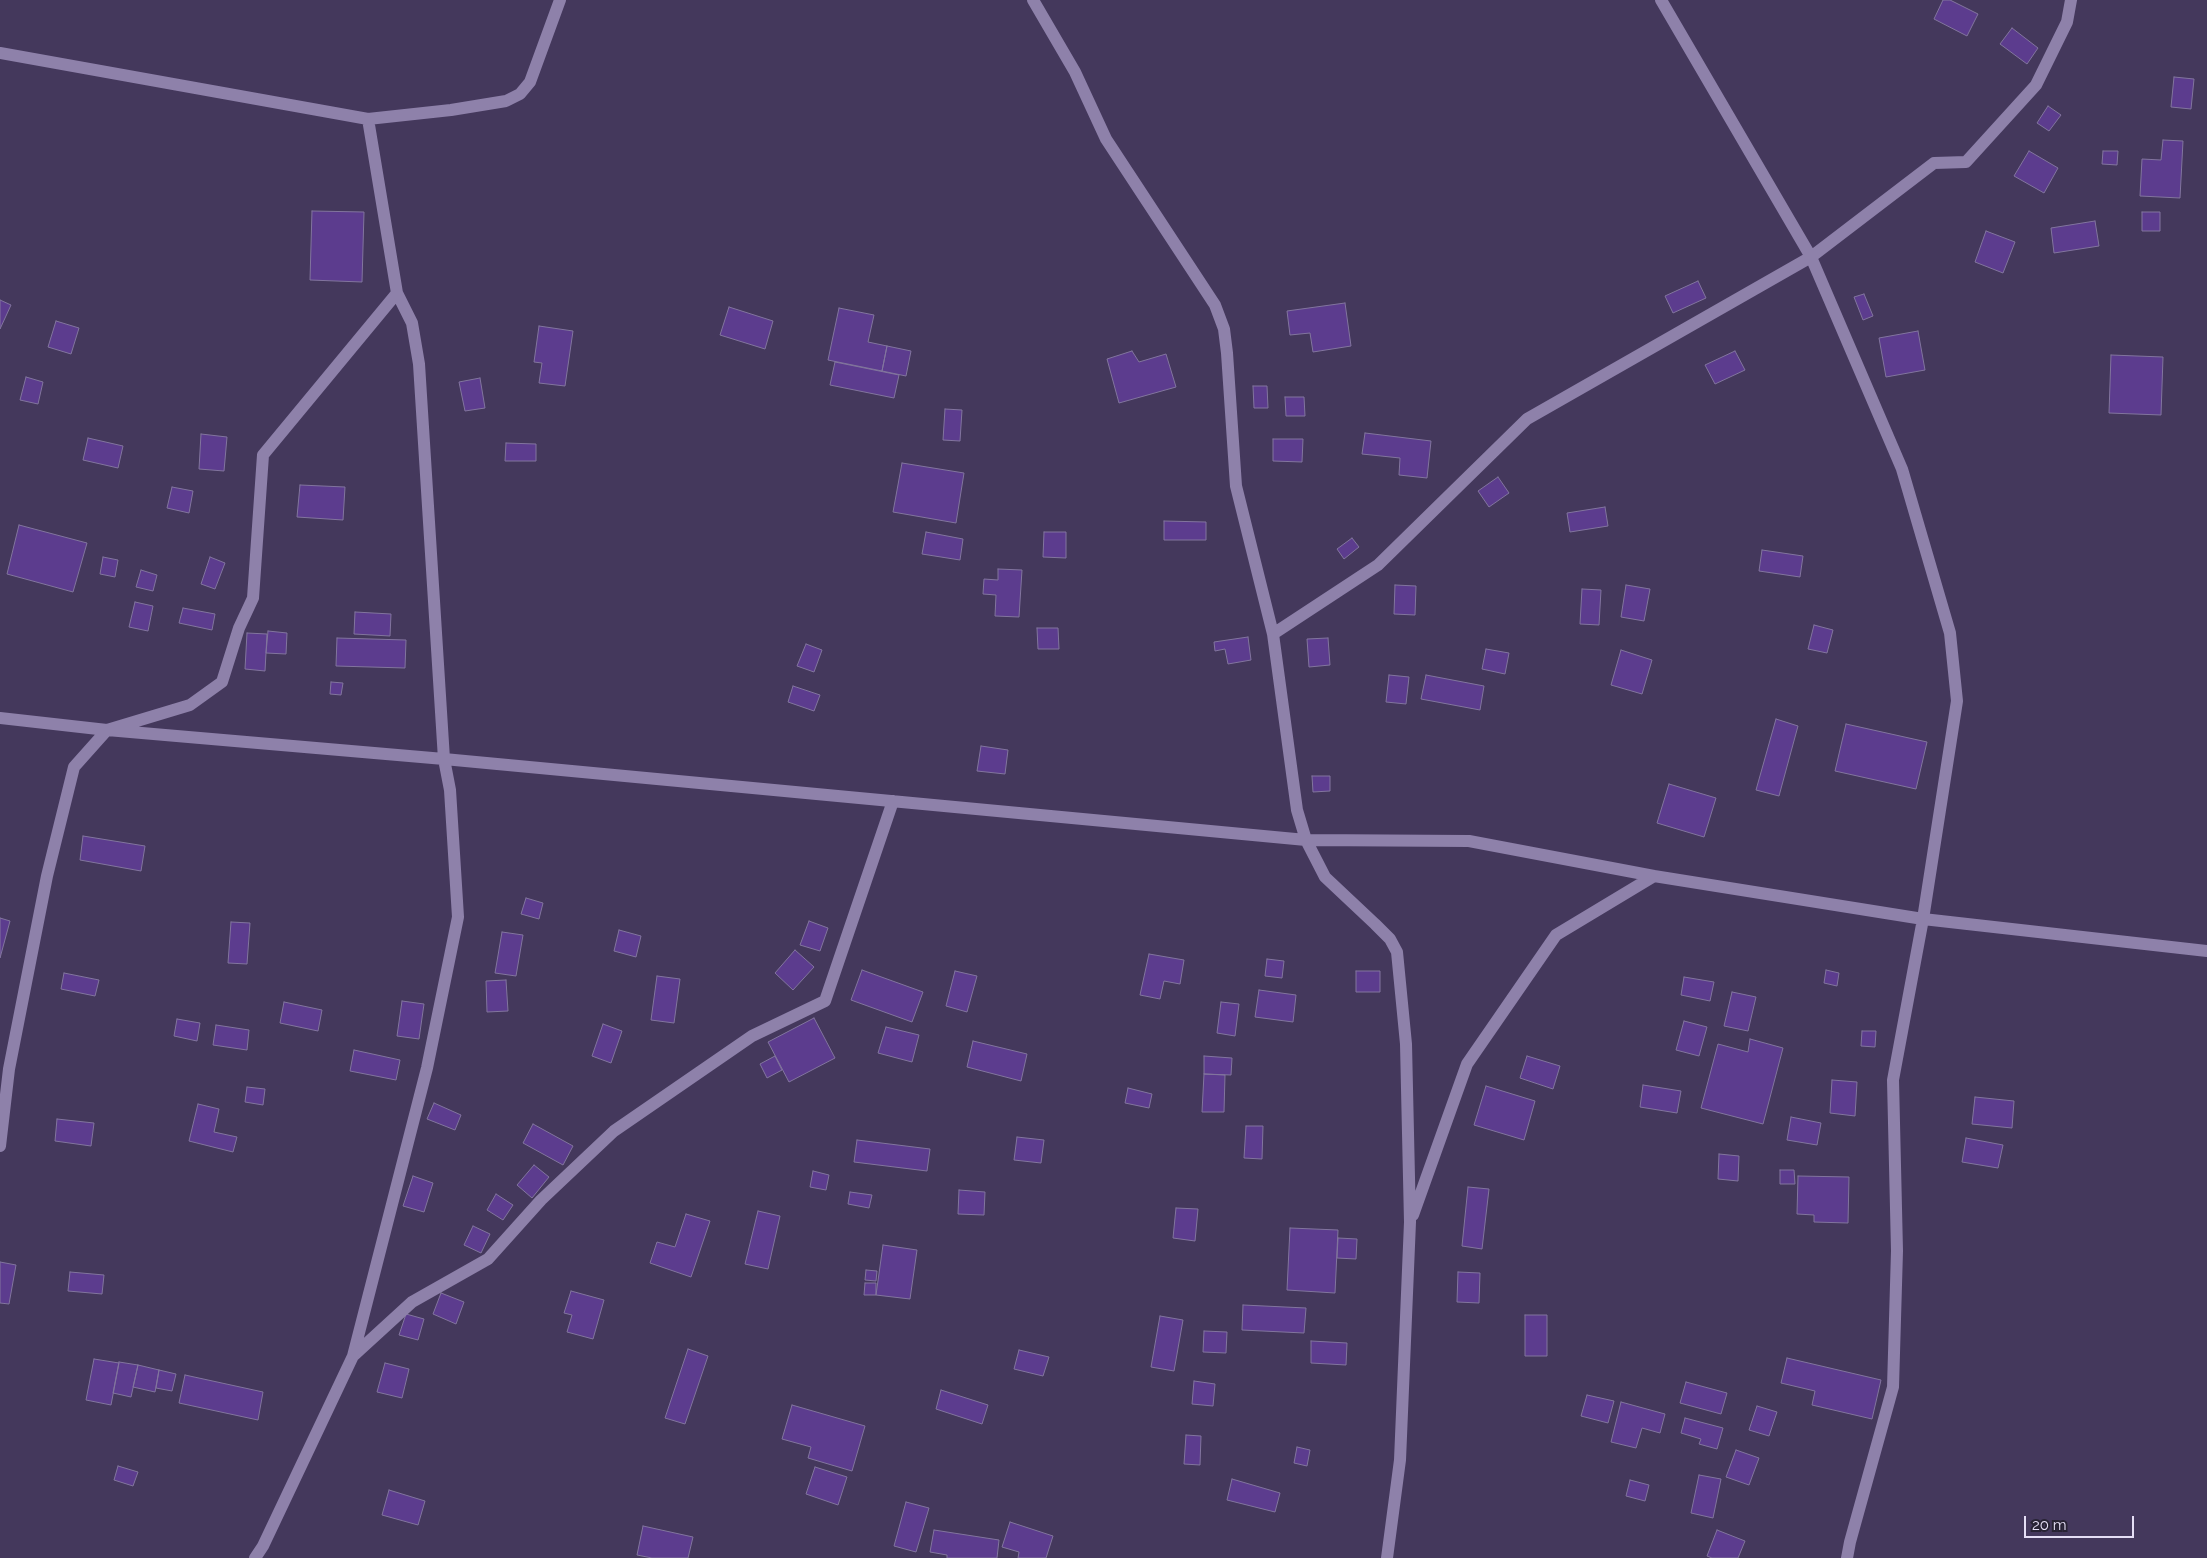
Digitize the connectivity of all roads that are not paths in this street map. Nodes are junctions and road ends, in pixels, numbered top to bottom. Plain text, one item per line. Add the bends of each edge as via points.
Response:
1 (560, 0) edge
2 (1033, 0) edge
3 (1661, 0) edge
4 (2071, 0) edge
5 (0, 52) edge
6 (368, 119) junction
7 (1811, 257) junction
8 (397, 293) junction
9 (1273, 634) junction
10 (0, 718) edge
11 (107, 730) junction
12 (444, 759) junction
13 (893, 801) junction
14 (1306, 840) junction
15 (1654, 876) junction
16 (1923, 920) junction
17 (2207, 951) edge
18 (0, 1146) edge
19 (1410, 1222) junction
20 (353, 1356) junction
21 (255, 1558) edge
22 (1387, 1558) edge
23 (1847, 1558) edge

1 - 6 street via 530,82 520,94 506,101
2 - 9 street via 1075,72 1106,139 1218,313 1227,353 1236,486
3 - 7 street
4 - 7 street via 2067,22 2036,85 1966,162 1934,163
5 - 6 street
6 - 8 street
7 - 9 street via 1527,419 1378,565
7 - 16 street via 1902,469 1950,633 1956,700
8 - 11 street via 264,455 253,598 222,682 190,705
8 - 12 street via 412,323 419,364
9 - 14 street via 1297,810
10 - 11 street
11 - 12 street
11 - 18 street via 74,767 47,876 9,1069
12 - 13 street
12 - 20 street via 450,790 458,917 427,1068
13 - 14 street
13 - 20 street via 825,1001 752,1036 614,1131 541,1200 488,1259 412,1302
14 - 15 street via 1470,841
14 - 19 street via 1325,877 1390,939 1398,952 1406,1044
15 - 16 street
15 - 19 street via 1556,935 1466,1064
16 - 17 street
16 - 23 street via 1893,1080 1897,1251 1893,1387
19 - 22 street via 1400,1460
20 - 21 street

